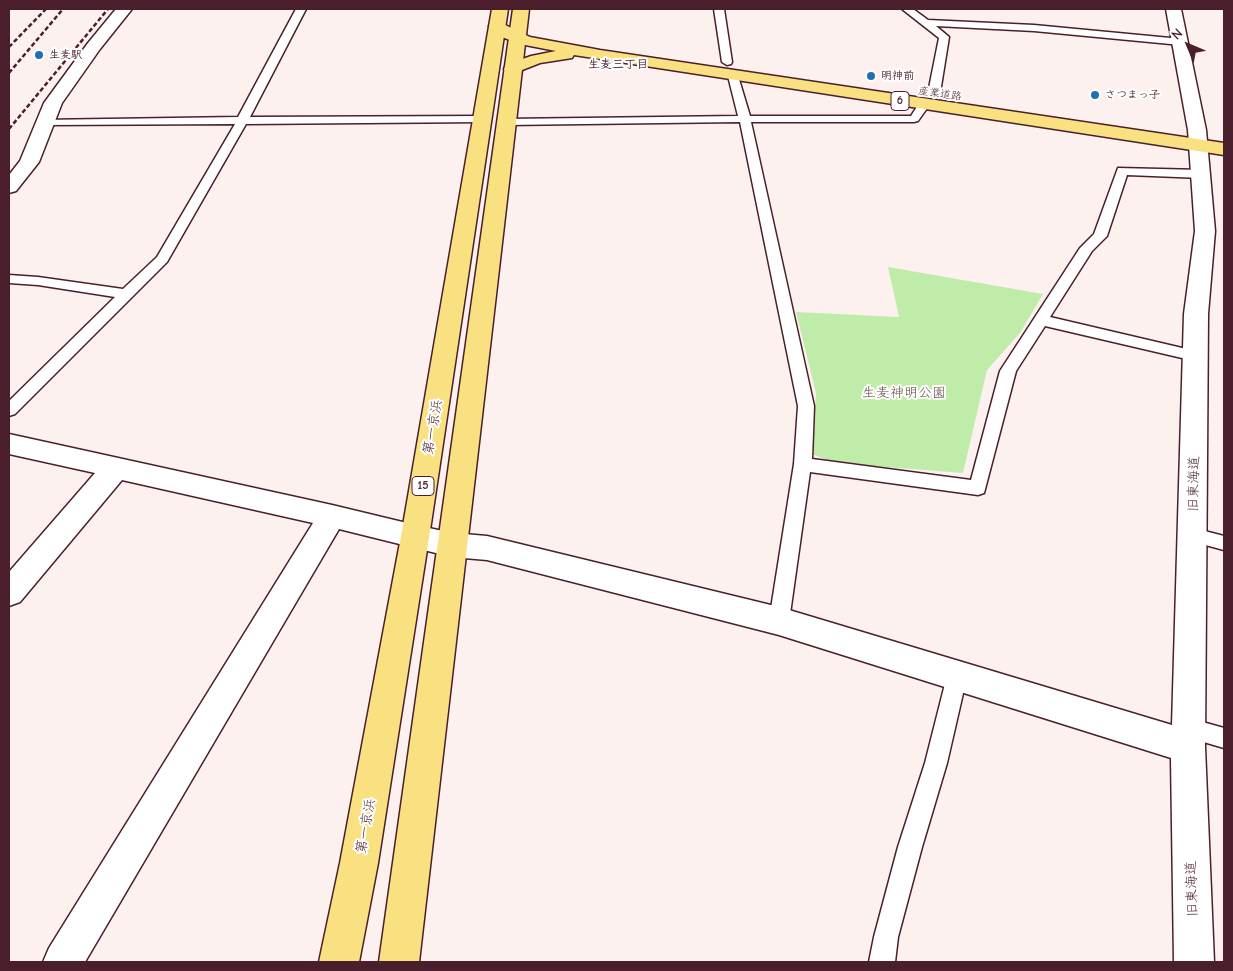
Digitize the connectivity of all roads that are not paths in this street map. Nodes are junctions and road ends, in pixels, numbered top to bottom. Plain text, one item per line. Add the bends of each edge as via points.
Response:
1 (124, 9) edge
2 (301, 9) edge
3 (719, 9) edge
4 (907, 9) edge
5 (1173, 9) edge
6 (925, 23) junction
7 (509, 35) edge
8 (1181, 42) junction
9 (599, 49) junction
10 (730, 69) junction
11 (929, 99) junction
12 (745, 118) junction
13 (494, 121) junction
14 (45, 122) junction
15 (242, 122) junction
16 (1209, 147) edge
17 (9, 187) edge
18 (9, 279) edge
19 (126, 294) junction
20 (1042, 320) junction
21 (1195, 356) junction
22 (9, 410) edge
23 (9, 444) edge
24 (803, 464) junction
25 (117, 467) junction
26 (332, 516) junction
27 (1193, 535) junction
28 (415, 537) junction
29 (1224, 543) edge
30 (452, 545) junction
31 (9, 593) edge
32 (779, 621) junction
33 (956, 676) junction
34 (1188, 737) junction
35 (1224, 738) edge
36 (63, 962) edge
37 (339, 962) edge
38 (399, 962) edge
39 (882, 962) edge
40 (1194, 962) edge

1 - 14 street via 53,103
2 - 15 lane
3 - 10 lane
4 - 6 lane
5 - 8 street, 旧東海道
6 - 8 lane via 1034,28
6 - 11 lane via 944,37
7 - 9 main road, 産業道路 / 6 via 534,42
7 - 9 main road, 産業道路 / 6 via 535,30
7 - 9 main road, 産業道路 / 6 via 537,58
7 - 13 main road, 第一京浜 / 15
8 - 16 street, 旧東海道
9 - 10 main road, 産業道路 / 6
10 - 11 main road, 産業道路 / 6
10 - 12 lane
11 - 12 lane via 914,119
11 - 16 main road, 産業道路 / 6
12 - 13 lane
12 - 24 lane via 806,406
13 - 15 lane
13 - 28 main road, 第一京浜 / 15
13 - 30 main road, 第一京浜 / 15
14 - 15 lane
14 - 17 street via 29,162
15 - 19 lane via 162,259
16 - 20 lane via 1122,171 1100,236 1087,248
16 - 21 street, 旧東海道
18 - 19 lane
19 - 22 lane
20 - 21 lane
20 - 24 lane via 1008,371 978,488
21 - 27 street, 旧東海道
23 - 25 street
24 - 32 lane
25 - 26 street
25 - 31 street
26 - 28 street
26 - 36 street
27 - 29 lane
27 - 34 street, 旧東海道
28 - 30 street
28 - 37 main road, 第一京浜 / 15
30 - 32 street via 487,548
30 - 38 main road, 第一京浜 / 15
32 - 33 street
33 - 34 street
33 - 39 lane
34 - 35 lane
34 - 40 street, 旧東海道

